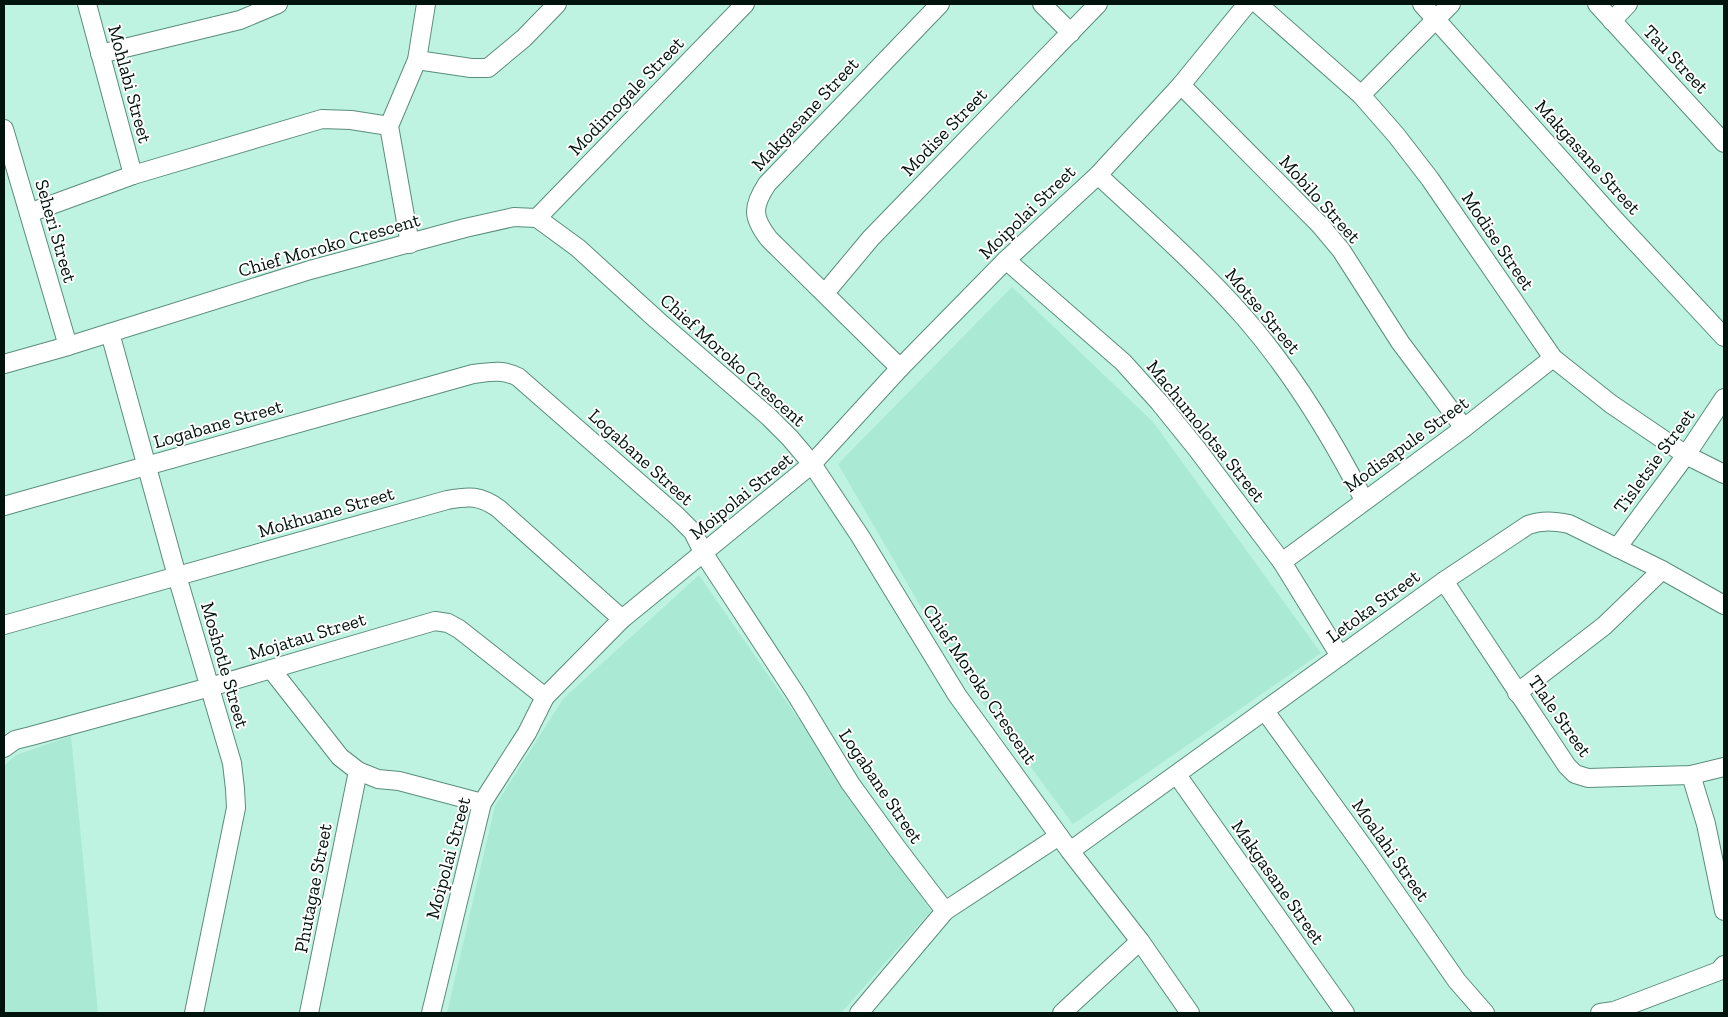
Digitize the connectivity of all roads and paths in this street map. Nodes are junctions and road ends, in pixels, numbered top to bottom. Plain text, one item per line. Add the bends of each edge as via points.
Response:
1 (87, 4) edge
2 (278, 4) edge
3 (426, 4) edge
4 (557, 4) edge
5 (745, 4) edge
6 (940, 4) edge
7 (1042, 4) edge
8 (1098, 4) edge
9 (1248, 4) edge
10 (1258, 4) edge
11 (1422, 4) edge
12 (1451, 4) edge
13 (1597, 4) edge
14 (1628, 4) edge
15 (1436, 18) junction
16 (1612, 21) junction
17 (1070, 33) junction
18 (100, 54) junction
19 (417, 60) junction
20 (1182, 84) junction
21 (1361, 95) junction
22 (389, 126) junction
23 (4, 129) edge
24 (1724, 143) edge
25 (1098, 174) junction
26 (133, 175) junction
27 (29, 214) junction
28 (537, 218) junction
29 (410, 244) junction
30 (1006, 260) junction
31 (825, 293) junction
32 (110, 333) junction
33 (1724, 337) edge
34 (68, 346) junction
35 (1553, 358) junction
36 (4, 364) edge
37 (900, 368) junction
38 (1724, 398) edge
39 (1464, 428) junction
40 (1686, 455) junction
41 (812, 464) junction
42 (146, 466) junction
43 (1724, 474) edge
44 (1364, 500) junction
45 (4, 506) edge
46 (1617, 548) junction
47 (704, 554) junction
48 (1282, 562) junction
49 (1662, 570) junction
50 (177, 576) junction
51 (1444, 581) junction
52 (1724, 605) edge
53 (622, 619) junction
54 (4, 625) edge
55 (1340, 656) junction
56 (271, 669) junction
57 (210, 687) junction
58 (1517, 693) junction
59 (545, 697) junction
60 (1265, 711) junction
61 (4, 748) edge
62 (1724, 767) edge
63 (358, 771) junction
64 (1177, 775) junction
65 (1691, 775) junction
66 (482, 803) junction
67 (1059, 836) junction
68 (1070, 851) junction
69 (945, 911) junction
70 (1724, 911) edge
71 (1140, 941) junction
72 (1724, 965) edge
73 (1610, 1012) edge
74 (194, 1013) edge
75 (309, 1013) edge
76 (431, 1013) edge
77 (859, 1013) edge
78 (1062, 1013) edge
79 (1190, 1013) edge
80 (1345, 1013) edge
81 (1485, 1013) edge

1 - 18 street, Mohlabi Street
2 - 18 street via 240,20
3 - 19 street
4 - 19 street via 488,68
5 - 28 street, Modimogale Street
6 - 31 street, Makgasane Street via 767,184 757,199 756,213 762,230
7 - 17 street
8 - 17 street, Modise Street
9 - 20 street, Moipolai Street
10 - 21 street, Modise Street
11 - 15 street, Makgasane Street
12 - 15 street
13 - 16 street, Tau Street
14 - 16 street
15 - 21 street
15 - 33 street, Makgasane Street via 1616,222
16 - 24 street, Tau Street
17 - 31 street, Modise Street via 871,238
18 - 26 street, Mohlabi Street
19 - 22 street
20 - 25 street, Moipolai Street
20 - 39 street, Mobilo Street via 1341,250 1400,342
21 - 35 street, Modise Street via 1430,179
22 - 26 street via 322,119
22 - 29 street
23 - 27 street, Seheri Street
25 - 30 street, Moipolai Street
25 - 44 street, Motse Street via 1205,275 1272,352 1340,455
26 - 27 street
27 - 34 street, Seheri Street
28 - 29 street, Chief Moroko Crescent via 514,218 465,228
28 - 41 street, Chief Moroko Crescent via 578,248 769,417
29 - 32 street, Chief Moroko Crescent via 310,270
30 - 37 street, Moipolai Street
30 - 48 street, Machumolotsa Street via 1123,362 1196,448
31 - 37 street, Makgasane Street
32 - 34 street, Chief Moroko Crescent
32 - 42 street, Moshotle Street
34 - 36 street, Chief Moroko Crescent
35 - 39 street, Modisapule Street
35 - 40 street, Modise Street via 1611,404
37 - 41 street, Moipolai Street
38 - 40 street, Tisletsie Street
39 - 44 street, Modisapule Street
40 - 43 street, Modise Street
40 - 46 street, Tisletsie Street
41 - 47 street, Moipolai Street
41 - 67 street, Chief Moroko Crescent via 957,695
42 - 45 street, Logabane Street
42 - 47 street, Logabane Street via 473,374 503,371 518,377 671,511 693,532
42 - 50 street, Moshotle Street
44 - 48 street, Modisapule Street
46 - 49 street, Letoka Street
46 - 51 street, Letoka Street via 1569,524 1540,521 1512,534
47 - 53 street, Moipolai Street
47 - 69 street, Logabane Street via 850,783
48 - 55 street, Machumolotsa Street
49 - 52 street, Letoka Street
49 - 58 street via 1604,626
50 - 53 street, Mokhuane Street via 447,500 477,497 504,513
50 - 54 street, Mokhuane Street
50 - 57 street, Moshotle Street
51 - 55 street, Letoka Street
51 - 58 street, Tlale Street
53 - 59 street, Moipolai Street
55 - 60 street, Letoka Street
56 - 57 street, Mojatau Street
56 - 59 street, Mojatau Street via 441,621 459,629
56 - 63 street via 340,757
57 - 61 street, Mojatau Street via 15,740
57 - 74 street, Moshotle Street via 232,763 236,808
58 - 65 street, Tlale Street via 1575,774 1588,778
59 - 66 street, Moipolai Street via 527,733
60 - 64 street, Letoka Street
60 - 81 street, Moalahi Street via 1458,981
62 - 65 street, Tlale Street
63 - 66 street via 378,779 399,781
63 - 75 street, Phutagae Street
64 - 68 street, Letoka Street
64 - 80 street, Makgasane Street
65 - 70 street via 1706,824
66 - 76 street, Moipolai Street
67 - 68 street, Chief Moroko Crescent
67 - 69 street
68 - 71 street, Chief Moroko Crescent
69 - 77 street
71 - 78 street
71 - 79 street, Chief Moroko Crescent
72 - 73 street via 1719,971

